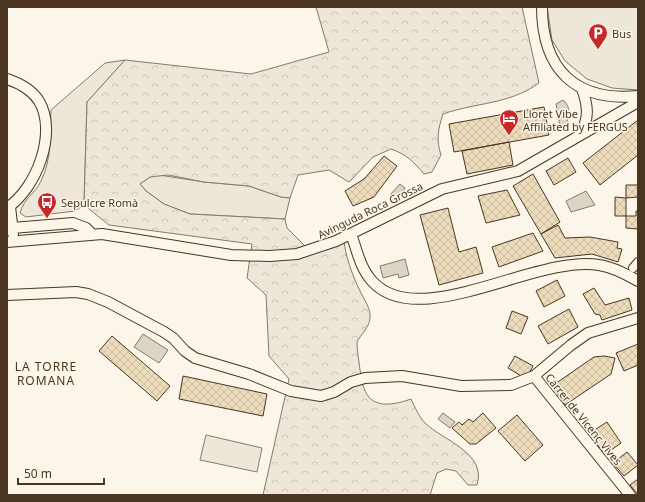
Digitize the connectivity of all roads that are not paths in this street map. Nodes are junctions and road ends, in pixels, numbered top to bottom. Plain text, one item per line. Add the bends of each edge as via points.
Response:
1 (542, 7) edge
2 (7, 78) edge
3 (587, 91) junction
4 (638, 96) edge
5 (638, 102) edge
6 (577, 137) junction
7 (8, 207) edge
8 (12, 228) junction
9 (92, 234) junction
10 (351, 234) junction
11 (10, 242) edge
12 (638, 281) edge
13 (7, 295) edge
14 (638, 318) edge
15 (534, 376) junction
16 (630, 495) edge

1 - 3 street via 545,38 551,56 562,72
2 - 7 street via 32,93 39,101 45,120 44,150 38,171
3 - 4 street via 610,96
3 - 6 street via 586,124
5 - 6 street, Avinguda Roca Grossa
6 - 10 street, Avinguda Roca Grossa via 518,172 442,189
7 - 8 street, Avinguda Roca Grossa
8 - 9 street, Avinguda Roca Grossa via 72,223 86,228
8 - 11 street, Avinguda Roca Grossa
9 - 10 street, Avinguda Roca Grossa via 117,235 216,253 255,257 286,256 310,251
9 - 11 street, Avinguda Roca Grossa
10 - 12 street via 361,264 372,281 385,292 401,298 423,299 448,295 554,267 575,264 611,268
13 - 15 street via 76,292 97,296 164,332 195,358 249,374 301,394 321,396 365,378 402,376 461,386 498,386 523,382
14 - 15 street via 588,333
15 - 16 street, Carrer de Vicenç Vives

